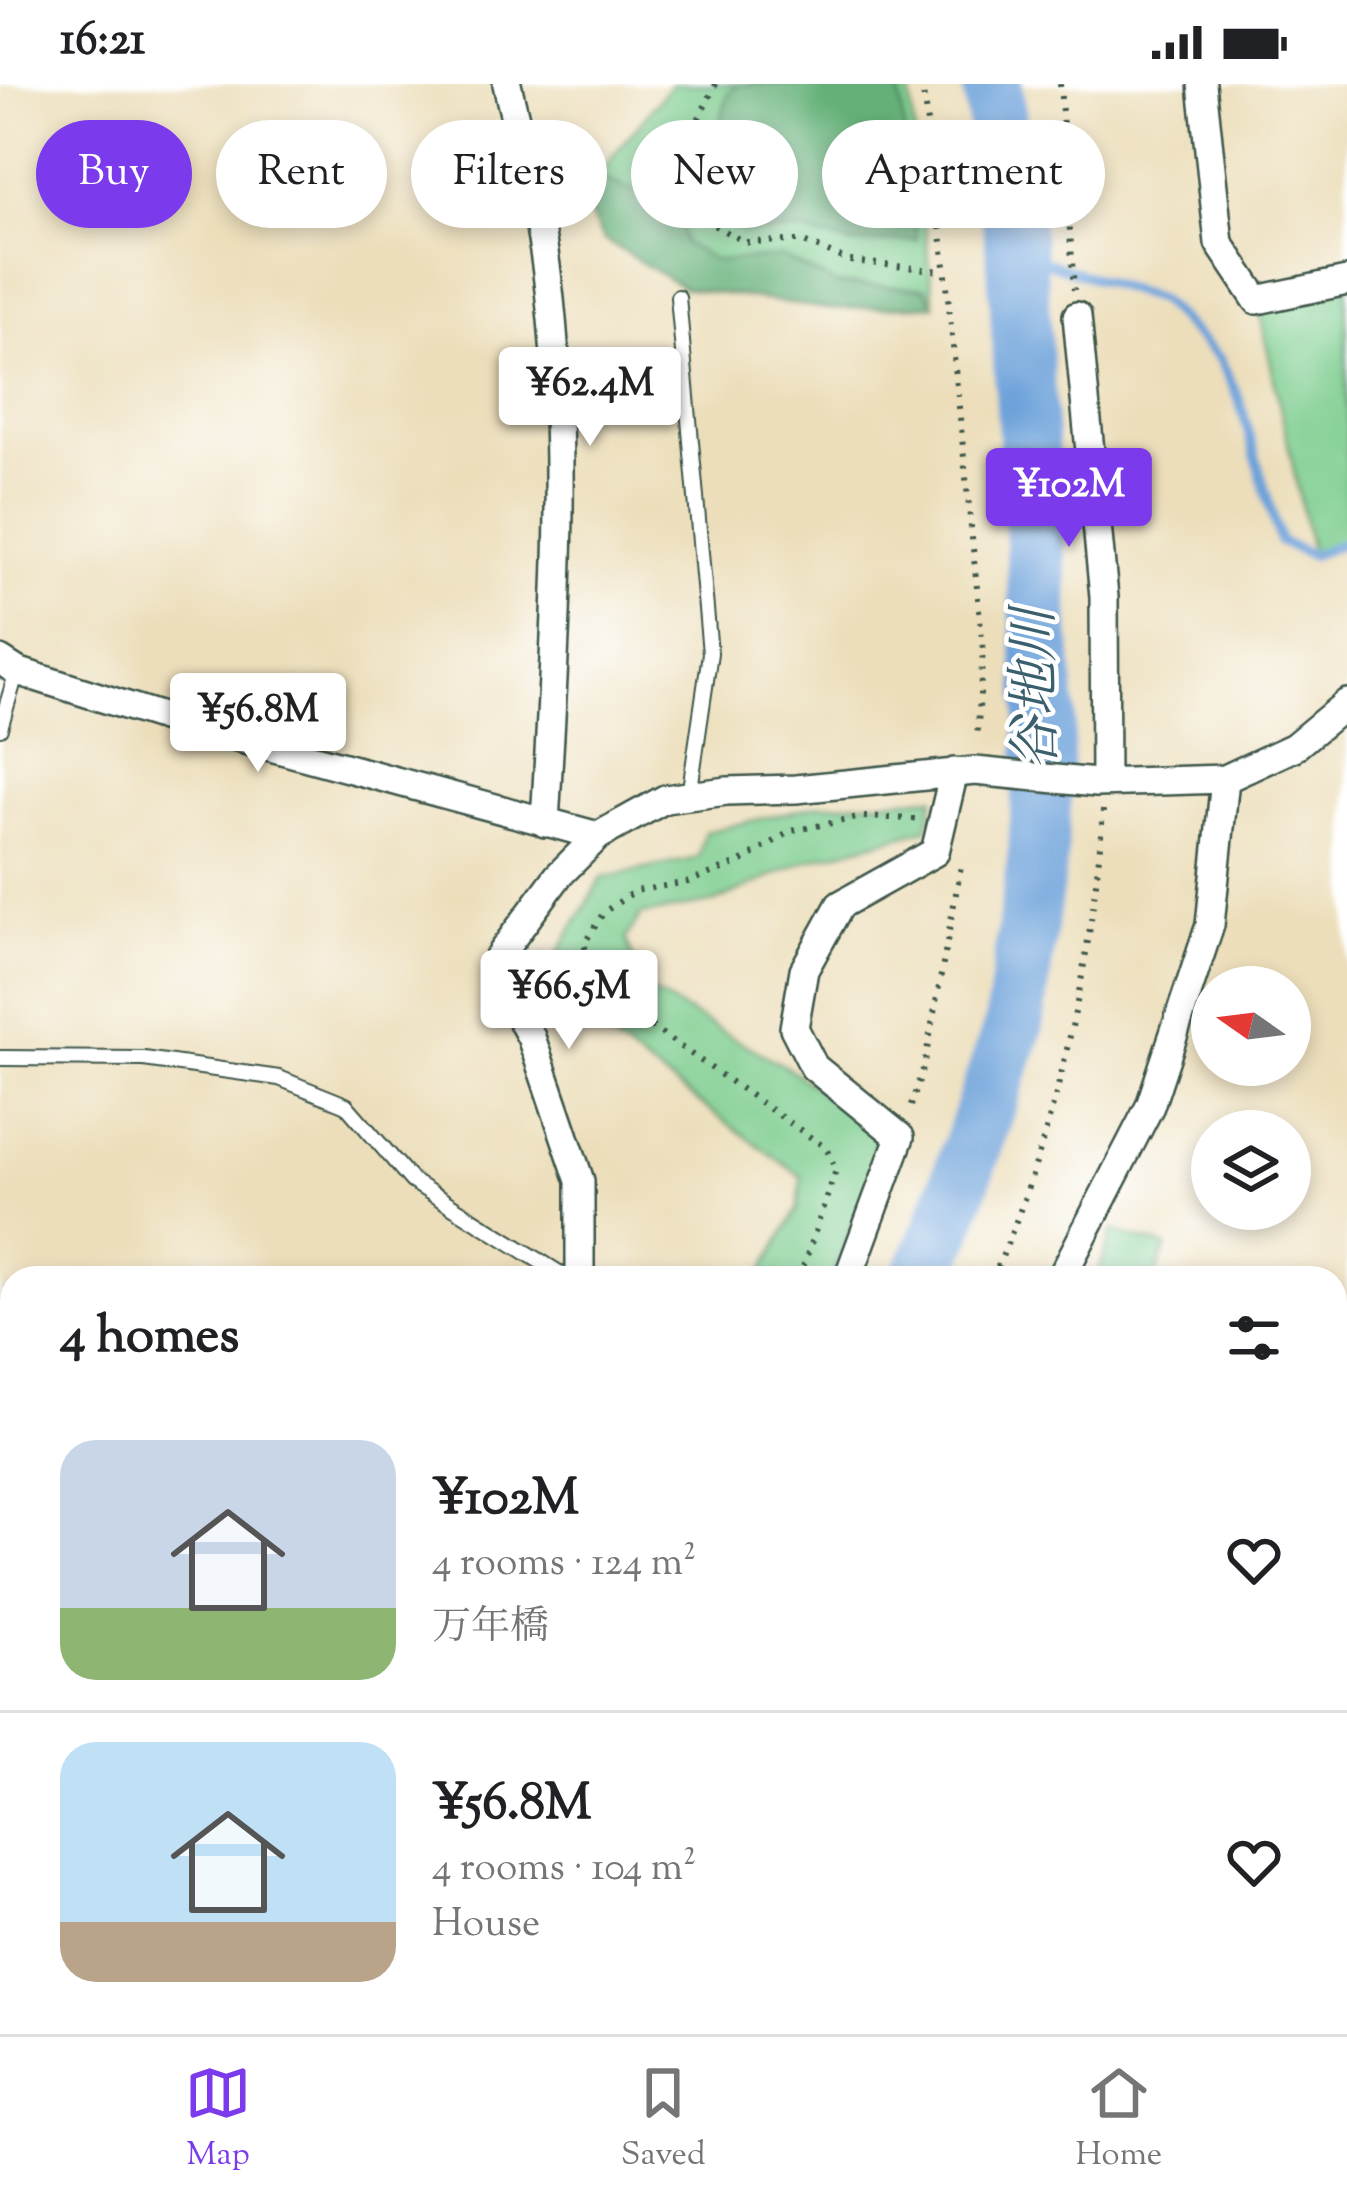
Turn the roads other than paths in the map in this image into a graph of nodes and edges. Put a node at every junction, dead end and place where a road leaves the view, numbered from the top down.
1 (508, 84) edge
2 (1202, 84) edge
3 (1347, 281) edge
4 (678, 297) dead end
5 (1076, 306) road end
6 (9, 666) edge
7 (1347, 703) edge
8 (0, 728) edge
9 (954, 772) junction
10 (1225, 779) junction
11 (1100, 783) junction
12 (689, 796) junction
13 (545, 823) junction
14 (598, 836) junction
15 (0, 1058) edge
16 (548, 1266) edge
17 (580, 1266) edge
18 (852, 1266) edge
19 (1067, 1266) edge

1 - 13 street
2 - 3 street
4 - 12 lane
5 - 11 street
6 - 8 lane
6 - 13 street
7 - 10 street
9 - 11 street
9 - 12 street
9 - 18 street
10 - 11 street
10 - 19 street
12 - 14 street
13 - 14 street
14 - 17 street
15 - 16 lane

